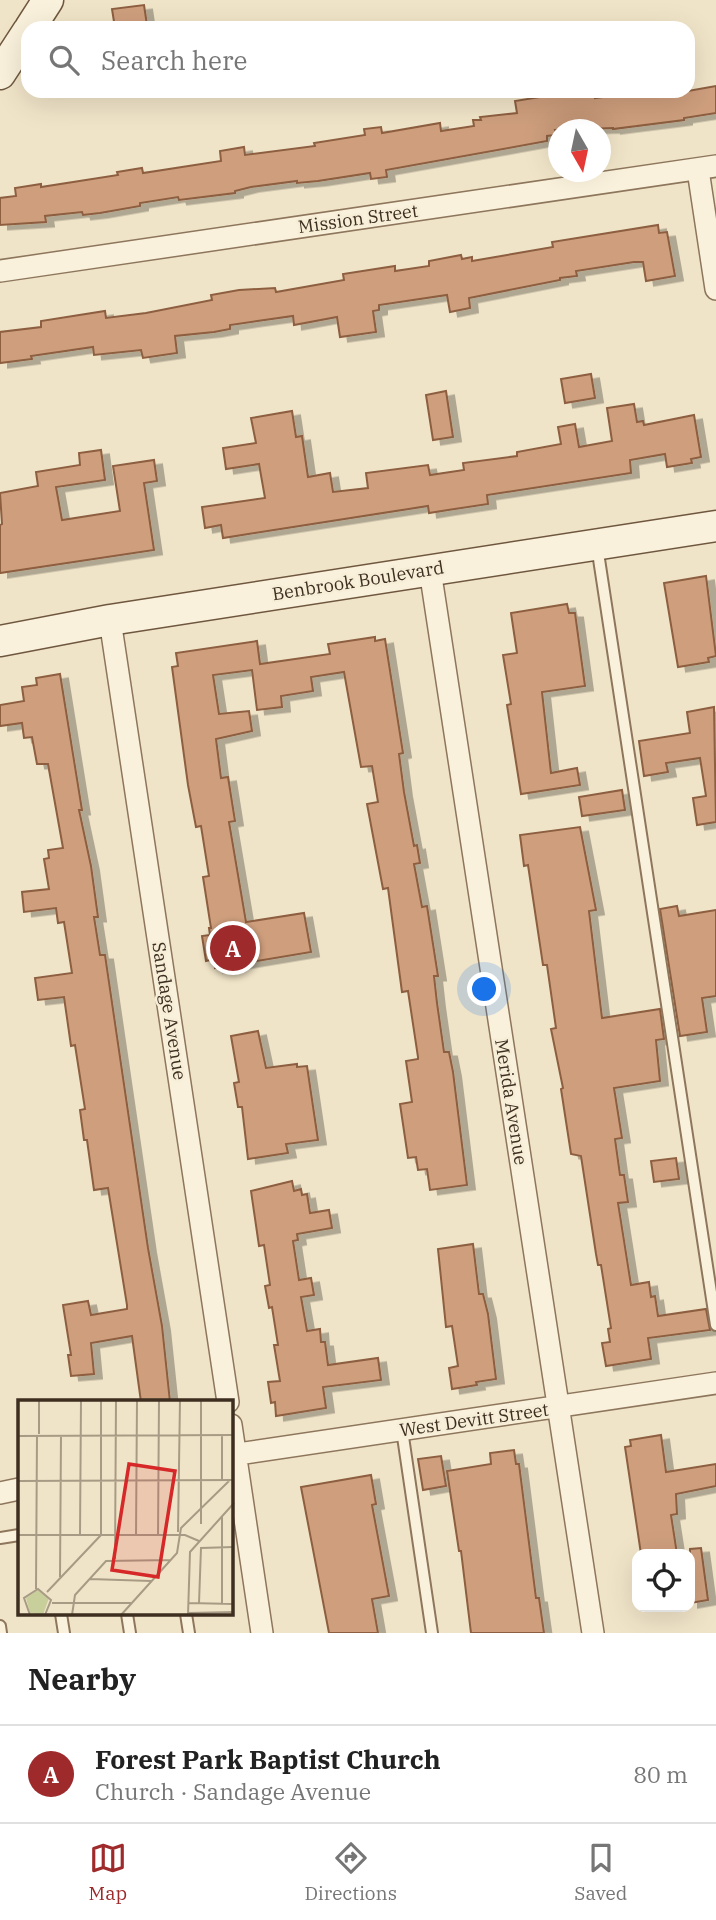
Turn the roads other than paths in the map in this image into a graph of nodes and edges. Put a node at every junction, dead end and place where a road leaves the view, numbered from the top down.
1 (48, 0) edge
2 (34, 21) edge
3 (21, 41) edge
4 (0, 74) edge
5 (707, 168) edge
6 (0, 271) edge
7 (716, 289) edge
8 (716, 526) edge
9 (597, 544) junction
10 (430, 570) junction
11 (110, 620) junction
12 (3, 642) edge
13 (716, 1325) edge
14 (716, 1383) edge
15 (228, 1400) edge
16 (558, 1408) junction
17 (402, 1430) junction
18 (233, 1454) edge
19 (18, 1489) edge
20 (0, 1493) edge
21 (237, 1502) edge
22 (18, 1535) edge
23 (0, 1538) edge
24 (0, 1626) edge
25 (1, 1633) edge
26 (262, 1633) edge
27 (432, 1633) edge
28 (593, 1633) edge

1 - 2 street
3 - 4 street
5 - 6 street, Mission Street
5 - 7 street
8 - 9 street, Benbrook Boulevard
9 - 10 street, Benbrook Boulevard
9 - 13 lane
10 - 11 street, Benbrook Boulevard
10 - 16 street, Merida Avenue
11 - 12 street, Benbrook Boulevard
11 - 15 street, Sandage Avenue
14 - 16 street, West Devitt Street
16 - 17 street, West Devitt Street
16 - 28 street, Merida Avenue
17 - 18 street, West Devitt Street
17 - 27 lane
18 - 21 street
19 - 20 street
21 - 26 street
22 - 23 lane
24 - 25 lane

